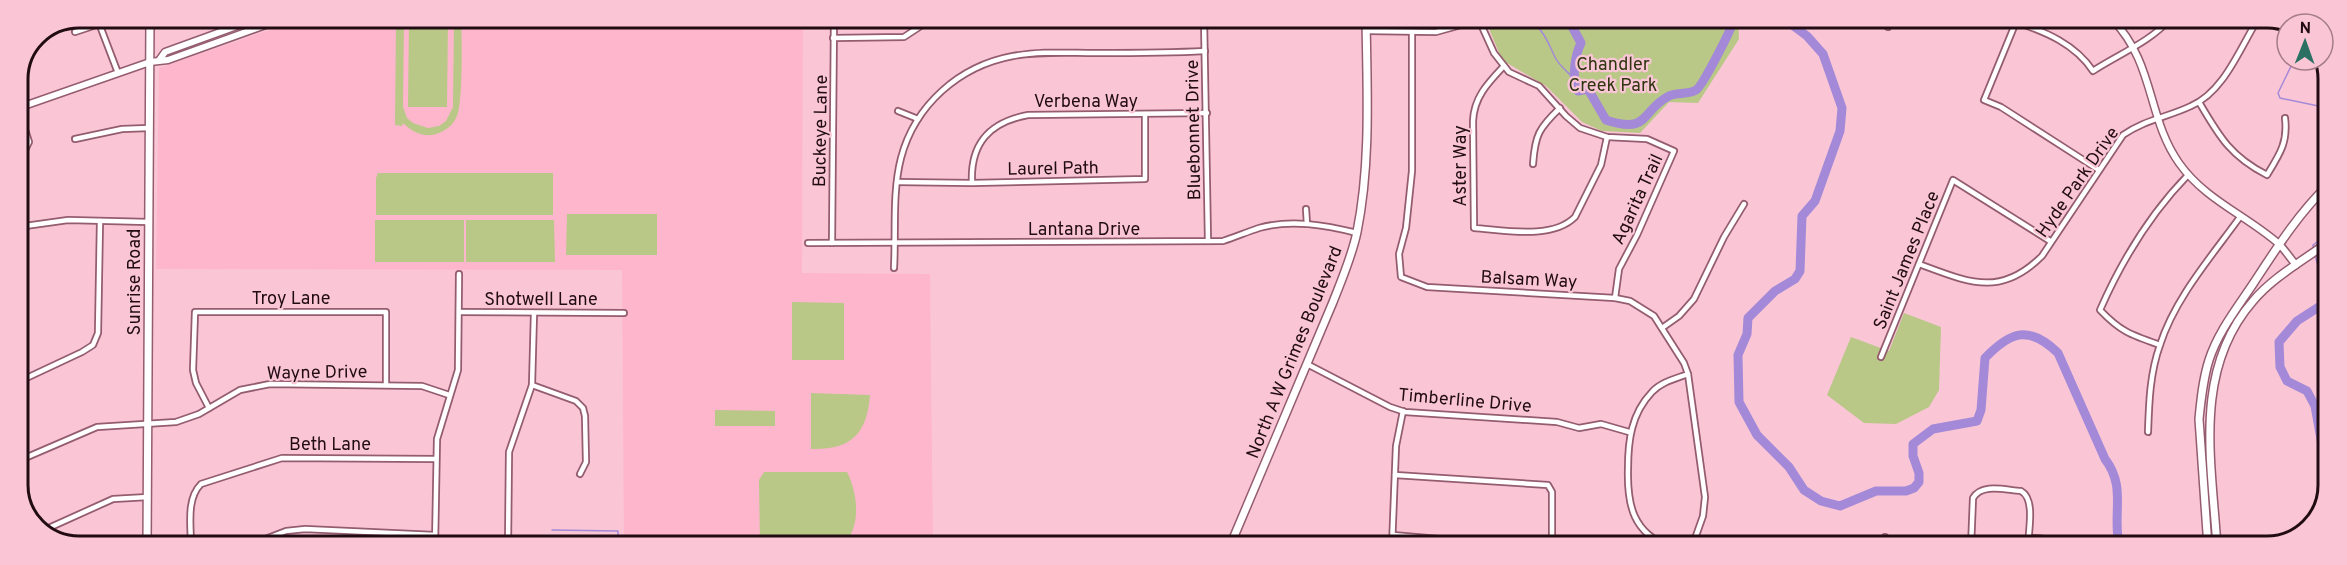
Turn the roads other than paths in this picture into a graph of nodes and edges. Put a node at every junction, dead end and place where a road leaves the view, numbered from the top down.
1 (83, 28) edge
2 (101, 28) edge
3 (150, 28) edge
4 (231, 28) edge
5 (257, 28) edge
6 (834, 28) edge
7 (920, 28) edge
8 (1204, 28) edge
9 (1450, 28) edge
10 (1483, 28) edge
11 (2014, 28) edge
12 (2031, 28) edge
13 (2119, 28) edge
14 (2161, 28) edge
15 (2253, 28) edge
16 (1366, 31) joint
17 (75, 32) dead end
18 (1412, 32) junction
19 (833, 38) junction
20 (2134, 46) junction
21 (1205, 51) junction
22 (160, 59) junction
23 (150, 62) junction
24 (1504, 66) junction
25 (118, 73) junction
26 (2199, 102) junction
27 (28, 104) edge
28 (1560, 108) junction
29 (898, 111) dead end
30 (1207, 113) junction
31 (1145, 114) junction
32 (2159, 117) junction
33 (2285, 118) dead end
34 (918, 119) junction
35 (149, 128) junction
36 (1607, 138) junction
37 (75, 139) dead end
38 (1533, 164) dead end
39 (2099, 170) junction
40 (2188, 175) junction
41 (897, 182) junction
42 (972, 183) junction
43 (2318, 194) edge
44 (1743, 204) dead end
45 (1306, 208) dead end
46 (2240, 217) junction
47 (100, 221) junction
48 (149, 222) junction
49 (1307, 224) junction
50 (28, 225) edge
51 (1357, 233) junction
52 (1208, 241) junction
53 (2050, 242) junction
54 (808, 243) dead end
55 (832, 243) junction
56 (895, 244) junction
57 (2279, 244) junction
58 (2318, 249) edge
59 (1919, 264) junction
60 (2298, 264) junction
61 (894, 268) dead end
62 (459, 274) dead end
63 (1615, 298) junction
64 (459, 312) junction
65 (534, 313) junction
66 (624, 313) dead end
67 (1662, 328) junction
68 (2160, 345) junction
69 (1881, 357) dead end
70 (1307, 364) junction
71 (1688, 374) junction
72 (29, 377) edge
73 (386, 384) junction
74 (532, 385) junction
75 (449, 395) junction
76 (209, 408) junction
77 (1402, 411) junction
78 (148, 425) junction
79 (1629, 432) junction
80 (2148, 432) dead end
81 (29, 456) edge
82 (436, 459) junction
83 (580, 474) dead end
84 (1395, 475) junction
85 (148, 497) junction
86 (50, 527) edge
87 (435, 535) joint
88 (1393, 535) joint
89 (147, 536) edge
90 (191, 536) edge
91 (275, 536) edge
92 (508, 536) edge
93 (1234, 536) edge
94 (1404, 536) edge
95 (1552, 536) edge
96 (1651, 536) edge
97 (1696, 536) edge
98 (1971, 536) edge
99 (2028, 536) edge
100 (2207, 536) edge
101 (2216, 536) edge

1 - 17 street
2 - 25 street
3 - 23 main road, Sunrise Road
4 - 22 street
5 - 22 street
6 - 19 street, Buckeye Lane
7 - 19 street
8 - 21 street, Bluebonnet Drive
9 - 18 street, Agarita Trail
10 - 24 street, Agarita Trail
11 - 39 street
12 - 20 street
13 - 20 street
14 - 20 street
15 - 26 street, Hyde Park Drive
16 - 18 street, Agarita Trail
16 - 51 main road, North A W Grimes Boulevard
18 - 63 street, Balsam Way
19 - 55 street, Buckeye Lane
20 - 32 street
21 - 30 street, Bluebonnet Drive
21 - 34 street
22 - 23 street
23 - 25 street
23 - 35 main road, Sunrise Road
24 - 28 street, Agarita Trail
24 - 36 street, Aster Way
25 - 27 street
26 - 32 street, Hyde Park Drive
26 - 33 street
28 - 36 street, Agarita Trail
28 - 38 street
29 - 34 street
30 - 31 street, Verbena Way
30 - 52 street, Bluebonnet Drive
31 - 42 street, Verbena Way
31 - 42 street, Laurel Path
32 - 39 street, Hyde Park Drive
32 - 40 street
34 - 41 street
35 - 37 street
35 - 48 main road, Sunrise Road
36 - 63 street, Agarita Trail
39 - 53 street, Hyde Park Drive
40 - 46 street
40 - 68 street
41 - 42 street, Laurel Path
41 - 56 street
43 - 57 main road
44 - 67 street
45 - 49 street
46 - 57 street
46 - 68 street
47 - 48 street
47 - 50 street
47 - 72 street
48 - 78 main road, Sunrise Road
49 - 51 street, Lantana Drive
49 - 52 street, Lantana Drive
51 - 70 main road, North A W Grimes Boulevard
52 - 56 street, Lantana Drive
53 - 59 street, Hyde Park Drive
53 - 59 street, Saint James Place
54 - 55 street, Lantana Drive
55 - 56 street, Lantana Drive
56 - 61 street
57 - 60 street
57 - 100 main road
58 - 60 main road
59 - 69 street, Saint James Place
60 - 101 main road
62 - 64 street
63 - 67 street, Balsam Way
64 - 65 street, Shotwell Lane
64 - 75 street
65 - 66 street, Shotwell Lane
65 - 74 street
67 - 71 street, Balsam Way
68 - 80 street
70 - 77 street, Timberline Drive
70 - 93 main road, North A W Grimes Boulevard
71 - 79 street
71 - 97 street, Balsam Way
73 - 75 street, Wayne Drive
73 - 76 street, Wayne Drive
73 - 76 street, Troy Lane
74 - 83 street
74 - 92 street
75 - 82 street
76 - 78 street, Wayne Drive
77 - 79 street, Timberline Drive
77 - 84 street
78 - 81 street, Wayne Drive
78 - 85 main road, Sunrise Road
79 - 96 street
82 - 87 street
82 - 90 street, Beth Lane
84 - 88 street
84 - 95 street
85 - 86 street
85 - 89 main road, Sunrise Road
87 - 91 street
88 - 94 street
98 - 99 street

